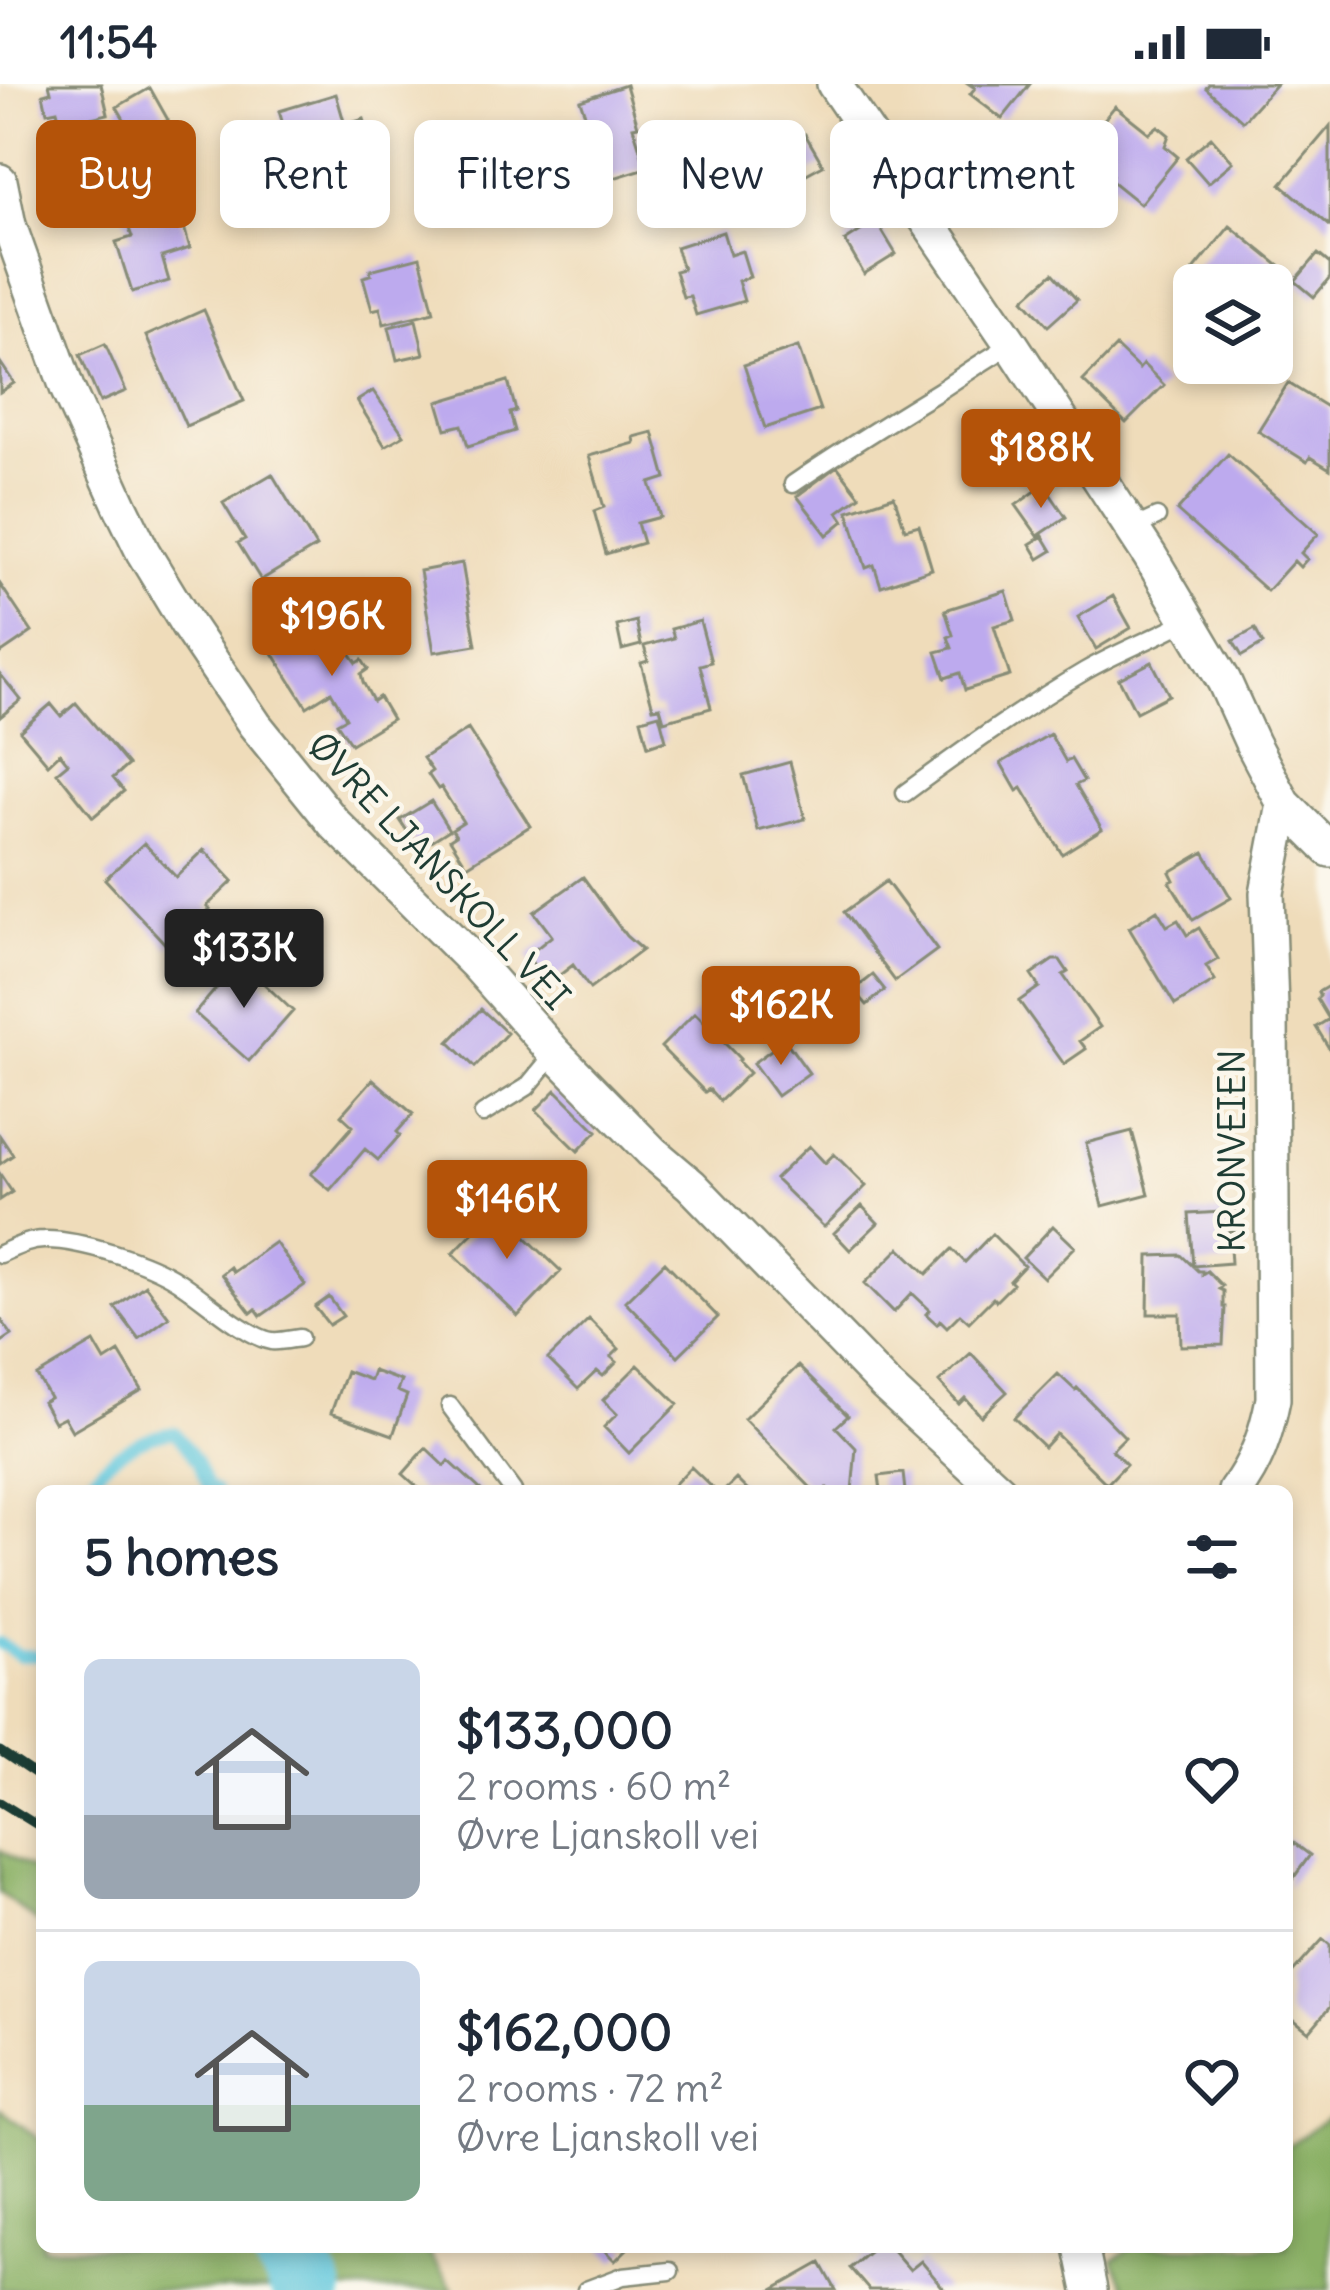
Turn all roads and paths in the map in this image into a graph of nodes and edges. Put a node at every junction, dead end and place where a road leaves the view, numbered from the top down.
1 (834, 84) edge
2 (0, 181) edge
3 (1012, 345) junction
4 (793, 484) dead end
5 (1186, 621) junction
6 (905, 793) dead end
7 (1284, 804) junction
8 (1329, 846) edge
9 (555, 1053) junction
10 (483, 1114) dead end
11 (0, 1254) edge
12 (300, 1338) dead end
13 (450, 1406) dead end
14 (509, 1485) edge
15 (993, 1485) edge
16 (1239, 1485) edge
17 (1082, 2253) edge
18 (670, 2271) dead end
19 (586, 2290) edge
20 (1090, 2290) edge

1 - 3 street
2 - 9 street, ØVRE LJANSKOLL VEI
3 - 4 lane
3 - 5 street
5 - 6 lane
5 - 7 street
7 - 8 street
7 - 16 street, KRONVEIEN
9 - 10 lane
9 - 15 street, ØVRE LJANSKOLL VEI
11 - 12 lane
13 - 14 lane
17 - 20 street
18 - 19 lane

